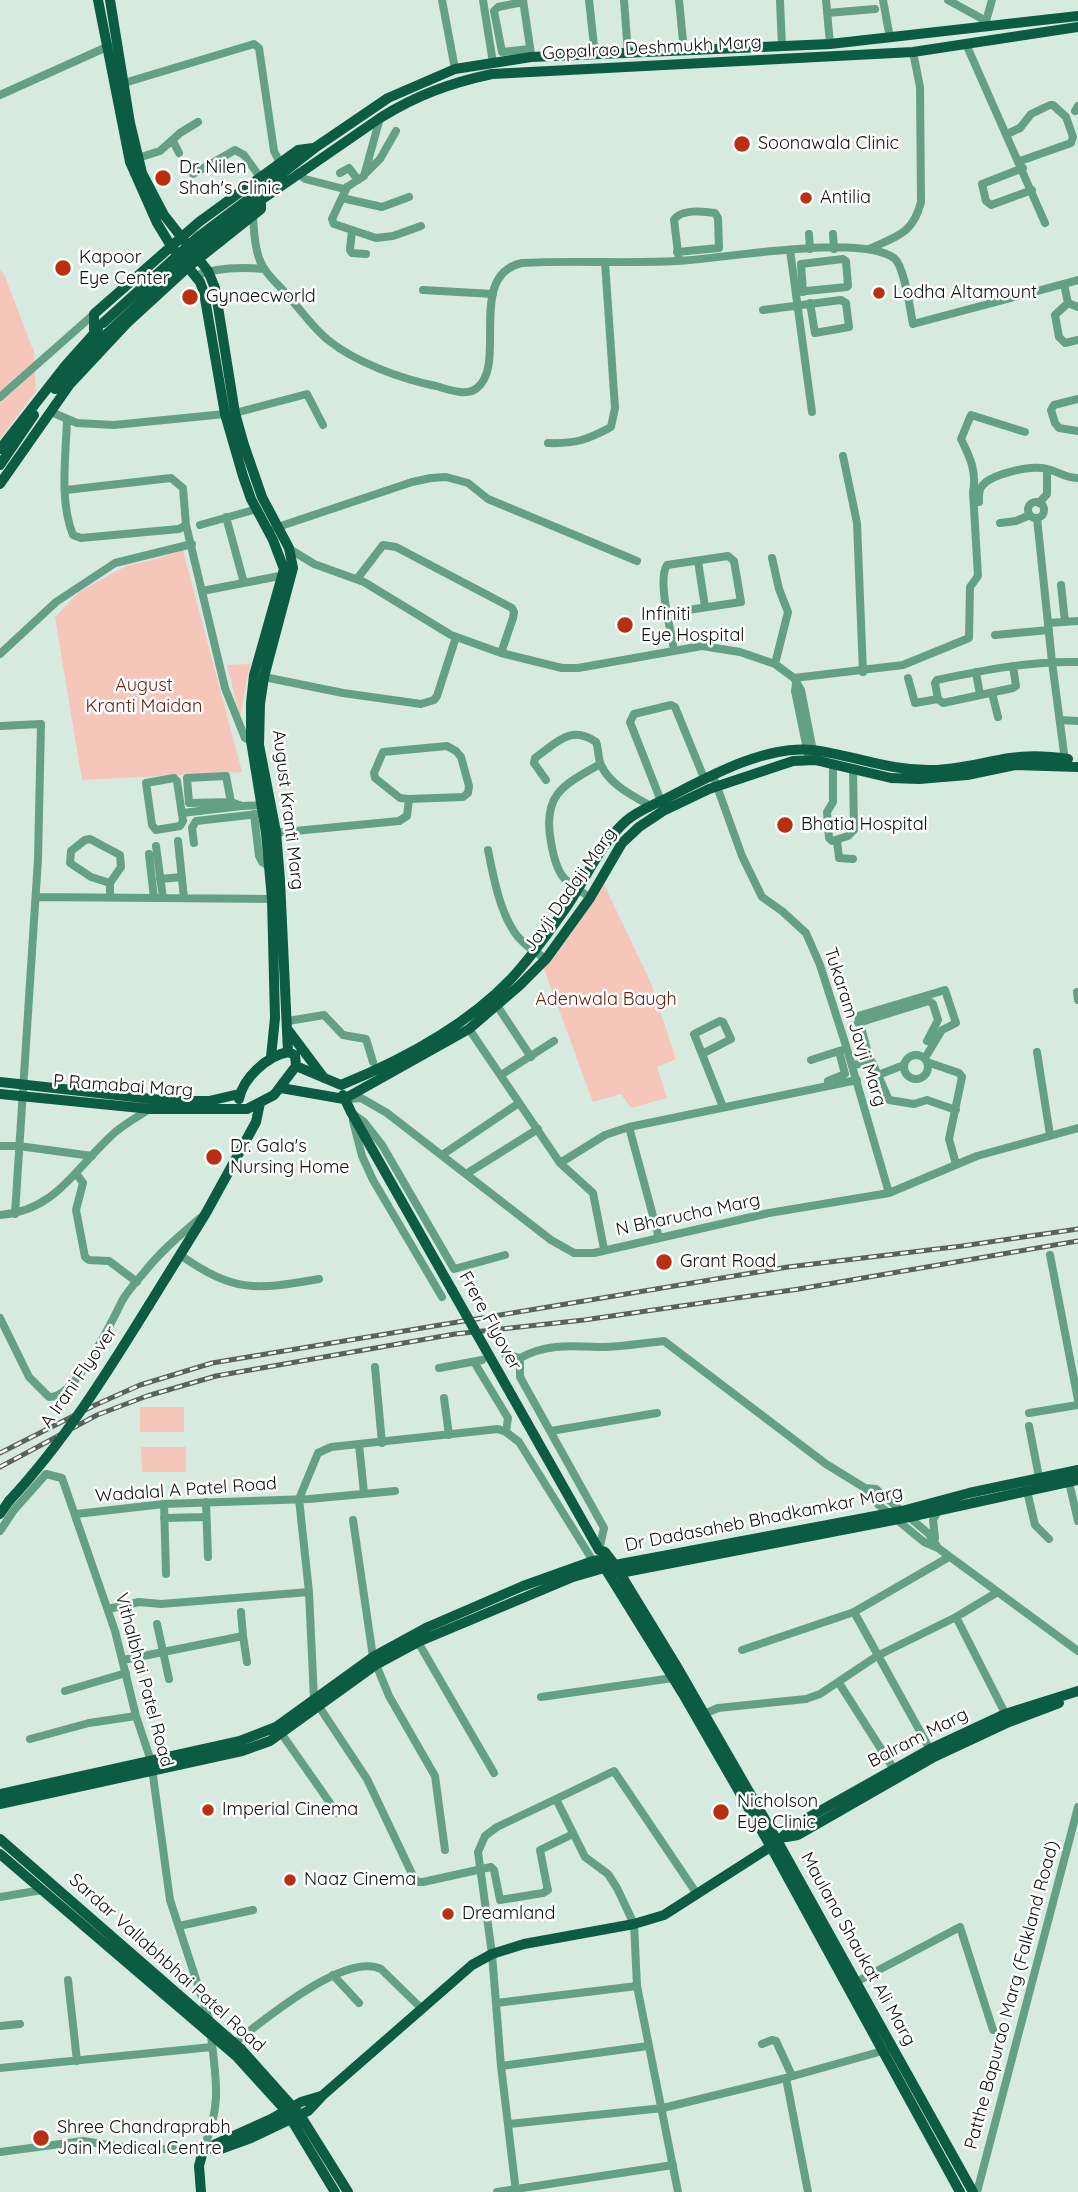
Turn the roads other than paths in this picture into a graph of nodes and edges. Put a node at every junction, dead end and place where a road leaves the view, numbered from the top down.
1 (98, 0) edge
2 (110, 0) edge
3 (442, 0) edge
4 (483, 0) edge
5 (589, 0) edge
6 (624, 0) edge
7 (679, 0) edge
8 (826, 0) edge
9 (883, 0) edge
10 (948, 0) edge
11 (992, 0) edge
12 (523, 1) edge
13 (780, 1) edge
14 (875, 9) dead end
15 (827, 13) junction
16 (1078, 16) edge
17 (987, 24) junction
18 (1078, 27) edge
19 (890, 38) junction
20 (830, 44) junction
21 (966, 44) junction
22 (109, 46) junction
23 (782, 46) junction
24 (684, 51) junction
25 (913, 52) junction
26 (531, 53) junction
27 (628, 54) junction
28 (594, 55) junction
29 (493, 63) junction
30 (455, 69) junction
31 (124, 83) junction
32 (0, 95) edge
33 (380, 118) junction
34 (198, 122) dead end
35 (396, 131) dead end
36 (1007, 134) junction
37 (173, 141) junction
38 (316, 147) junction
39 (179, 153) dead end
40 (138, 158) junction
41 (279, 163) junction
42 (1021, 165) junction
43 (298, 173) junction
44 (340, 173) dead end
45 (193, 174) dead end
46 (361, 178) junction
47 (263, 181) junction
48 (347, 187) junction
49 (1032, 190) junction
50 (408, 197) dead end
51 (342, 198) junction
52 (250, 213) junction
53 (168, 219) junction
54 (199, 222) junction
55 (1045, 223) dead end
56 (421, 226) dead end
57 (352, 230) junction
58 (809, 234) dead end
59 (833, 234) dead end
60 (180, 238) junction
61 (171, 246) junction
62 (806, 249) junction
63 (837, 249) junction
64 (869, 249) junction
65 (790, 250) junction
66 (713, 253) junction
67 (366, 254) dead end
68 (678, 257) junction
69 (199, 259) junction
70 (841, 259) junction
71 (605, 262) junction
72 (805, 263) junction
73 (264, 269) junction
74 (208, 271) junction
75 (192, 272) junction
76 (1078, 281) edge
77 (1064, 284) junction
78 (423, 290) dead end
79 (799, 292) junction
80 (493, 294) junction
81 (810, 303) junction
82 (1068, 303) junction
83 (797, 304) junction
84 (1078, 307) edge
85 (763, 310) dead end
86 (94, 314) junction
87 (215, 322) junction
88 (96, 337) junction
89 (1078, 340) edge
90 (0, 397) edge
91 (1078, 399) edge
92 (51, 412) junction
93 (812, 412) dead end
94 (230, 413) junction
95 (67, 419) junction
96 (323, 425) dead end
97 (1078, 428) edge
98 (1025, 432) dead end
99 (548, 443) dead end
100 (239, 446) junction
101 (0, 449) edge
102 (843, 456) dead end
103 (0, 465) edge
104 (1047, 469) junction
105 (1066, 478) junction
106 (1078, 478) edge
107 (0, 484) edge
108 (1048, 485) junction
109 (66, 490) junction
110 (257, 509) junction
111 (1034, 516) junction
112 (226, 517) junction
113 (1000, 523) dead end
114 (186, 525) junction
115 (200, 525) dead end
116 (981, 526) dead end
117 (273, 533) junction
118 (192, 544) junction
119 (289, 548) junction
120 (772, 558) dead end
121 (637, 561) dead end
122 (698, 561) junction
123 (314, 564) junction
124 (288, 572) junction
125 (357, 579) junction
126 (244, 583) junction
127 (1061, 585) dead end
128 (202, 591) junction
129 (1062, 598) junction
130 (1046, 600) junction
131 (705, 607) junction
132 (668, 613) junction
133 (1078, 621) edge
134 (1065, 622) junction
135 (1049, 627) junction
136 (995, 635) dead end
137 (456, 637) junction
138 (674, 650) junction
139 (501, 653) junction
140 (0, 654) edge
141 (1052, 662) junction
142 (1078, 662) edge
143 (775, 664) junction
144 (1013, 666) junction
145 (863, 671) junction
146 (976, 672) junction
147 (259, 676) junction
148 (908, 678) dead end
149 (795, 681) junction
150 (992, 693) junction
151 (980, 695) junction
152 (938, 699) junction
153 (998, 717) dead end
154 (1060, 720) junction
155 (1078, 721) edge
156 (0, 726) edge
157 (255, 743) junction
158 (811, 755) junction
159 (1078, 760) edge
160 (1065, 762) junction
161 (600, 764) junction
162 (833, 764) junction
163 (1078, 767) edge
164 (853, 769) junction
165 (918, 775) junction
166 (708, 776) junction
167 (547, 780) dead end
168 (717, 786) junction
169 (409, 799) junction
170 (231, 802) junction
171 (656, 803) junction
172 (242, 806) junction
173 (264, 810) junction
174 (182, 813) junction
175 (271, 833) junction
176 (837, 840) junction
177 (178, 841) dead end
178 (194, 843) dead end
179 (156, 846) dead end
180 (488, 850) dead end
181 (149, 854) dead end
182 (853, 859) dead end
183 (274, 869) junction
184 (182, 877) junction
185 (160, 879) junction
186 (110, 883) junction
187 (580, 889) junction
188 (36, 897) junction
189 (110, 897) junction
190 (158, 898) junction
191 (184, 898) junction
192 (590, 898) junction
193 (277, 899) junction
194 (536, 951) junction
195 (546, 959) junction
196 (525, 971) junction
197 (494, 1001) junction
198 (859, 1024) junction
199 (288, 1025) junction
200 (469, 1028) junction
201 (841, 1031) junction
202 (554, 1041) dead end
203 (927, 1041) dead end
204 (843, 1050) junction
205 (288, 1052) junction
206 (1037, 1052) dead end
207 (702, 1054) junction
208 (271, 1057) junction
209 (531, 1057) junction
210 (811, 1060) dead end
211 (926, 1060) junction
212 (870, 1061) junction
213 (373, 1062) dead end
214 (852, 1065) junction
215 (904, 1065) junction
216 (296, 1066) junction
217 (845, 1074) junction
218 (501, 1075) junction
219 (878, 1075) junction
220 (324, 1078) junction
221 (857, 1080) junction
222 (0, 1082) edge
223 (341, 1085) junction
224 (824, 1087) junction
225 (281, 1088) junction
226 (23, 1090) junction
227 (0, 1094) edge
228 (239, 1094) junction
229 (344, 1099) junction
230 (519, 1103) junction
231 (154, 1104) junction
232 (260, 1104) junction
233 (723, 1107) junction
234 (243, 1108) junction
235 (956, 1110) junction
236 (351, 1112) junction
237 (629, 1127) junction
238 (1078, 1128) edge
239 (538, 1129) junction
240 (1050, 1135) junction
241 (0, 1146) edge
242 (19, 1146) junction
243 (442, 1155) junction
244 (92, 1156) junction
245 (560, 1163) junction
246 (956, 1164) junction
247 (76, 1173) junction
248 (466, 1174) junction
249 (889, 1193) junction
250 (206, 1213) junction
251 (15, 1214) junction
252 (0, 1215) edge
253 (659, 1238) junction
254 (604, 1249) junction
255 (180, 1255) junction
256 (505, 1255) dead end
257 (1050, 1255) dead end
258 (318, 1279) dead end
259 (136, 1282) junction
260 (442, 1297) dead end
261 (0, 1320) edge
262 (505, 1354) dead end
263 (520, 1358) junction
264 (375, 1367) dead end
265 (439, 1368) dead end
266 (444, 1398) dead end
267 (1078, 1400) edge
268 (1078, 1405) edge
269 (657, 1413) dead end
270 (1029, 1413) dead end
271 (1029, 1426) dead end
272 (551, 1431) junction
273 (506, 1432) junction
274 (449, 1435) junction
275 (382, 1443) junction
276 (359, 1445) junction
277 (1078, 1470) edge
278 (1039, 1477) dead end
279 (1074, 1481) edge
280 (865, 1488) junction
281 (1027, 1491) junction
282 (395, 1492) dead end
283 (364, 1493) junction
284 (299, 1499) junction
285 (206, 1502) junction
286 (164, 1504) junction
287 (938, 1511) junction
288 (0, 1514) edge
289 (76, 1514) junction
290 (899, 1515) junction
291 (206, 1517) junction
292 (164, 1518) junction
293 (353, 1520) dead end
294 (1078, 1521) edge
295 (0, 1531) edge
296 (1049, 1539) dead end
297 (938, 1548) junction
298 (208, 1557) dead end
299 (949, 1557) junction
300 (604, 1560) junction
301 (166, 1574) dead end
302 (309, 1592) junction
303 (996, 1593) junction
304 (108, 1609) junction
305 (241, 1612) dead end
306 (854, 1612) junction
307 (956, 1617) junction
308 (157, 1624) dead end
309 (243, 1636) junction
310 (418, 1642) junction
311 (743, 1650) dead end
312 (1078, 1651) edge
313 (163, 1652) junction
314 (877, 1656) junction
315 (123, 1660) junction
316 (375, 1661) junction
317 (247, 1662) dead end
318 (127, 1673) junction
319 (673, 1678) junction
320 (169, 1679) dead end
321 (839, 1683) junction
322 (65, 1691) dead end
323 (1078, 1691) edge
324 (541, 1697) dead end
325 (1078, 1699) edge
326 (1051, 1702) junction
327 (317, 1703) junction
328 (704, 1714) junction
329 (136, 1716) junction
330 (1007, 1718) junction
331 (281, 1733) junction
332 (30, 1739) dead end
333 (932, 1753) junction
334 (152, 1765) junction
335 (896, 1772) junction
336 (494, 1773) dead end
337 (0, 1794) edge
338 (556, 1799) junction
339 (0, 1804) edge
340 (1078, 1807) edge
341 (337, 1813) dead end
342 (573, 1834) junction
343 (0, 1839) edge
344 (778, 1842) junction
345 (445, 1850) dead end
346 (0, 1854) edge
347 (479, 1868) junction
348 (42, 1889) junction
349 (697, 1894) junction
350 (0, 1897) edge
351 (253, 1910) dead end
352 (634, 1924) junction
353 (179, 1926) junction
354 (492, 1954) junction
355 (333, 1975) junction
356 (68, 1980) dead end
357 (856, 1982) junction
358 (637, 1986) junction
359 (359, 2003) dead end
360 (496, 2003) junction
361 (422, 2008) junction
362 (210, 2022) junction
363 (20, 2024) dead end
364 (0, 2026) edge
365 (993, 2030) dead end
366 (211, 2035) junction
367 (234, 2043) junction
368 (762, 2044) dead end
369 (648, 2046) junction
370 (212, 2047) junction
371 (888, 2050) junction
372 (76, 2061) junction
373 (500, 2066) junction
374 (0, 2068) edge
375 (789, 2077) junction
376 (663, 2108) junction
377 (293, 2113) junction
378 (509, 2124) junction
379 (206, 2147) junction
380 (0, 2152) edge
381 (673, 2165) junction
382 (333, 2191) edge
383 (516, 2191) edge
384 (201, 2192) edge
385 (348, 2192) edge
386 (498, 2192) edge
387 (678, 2192) edge
388 (808, 2192) edge
389 (960, 2192) edge
390 (975, 2192) edge

1 - 22 main road, August Kranti Marg
2 - 31 main road
3 - 30 street
4 - 29 street
5 - 28 street
6 - 27 street
7 - 24 street
8 - 15 street
9 - 19 street
10 - 17 street
11 - 17 street
12 - 26 street
12 - 26 street
13 - 23 street
14 - 15 street
15 - 20 street
16 - 17 main road, Gopalrao Deshmukh Marg
17 - 19 main road, Gopalrao Deshmukh Marg
18 - 21 main road, Gopalrao Deshmukh Marg
19 - 20 main road, Gopalrao Deshmukh Marg
20 - 23 main road, Gopalrao Deshmukh Marg
21 - 25 main road, Gopalrao Deshmukh Marg
21 - 36 street
22 - 32 street
22 - 61 main road, August Kranti Marg
23 - 24 main road, Gopalrao Deshmukh Marg
24 - 27 main road, Gopalrao Deshmukh Marg
25 - 33 main road, Gopalrao Deshmukh Marg
25 - 64 street
26 - 28 main road, Gopalrao Deshmukh Marg
26 - 29 main road, Gopalrao Deshmukh Marg
27 - 28 main road, Gopalrao Deshmukh Marg
29 - 30 main road, Gopalrao Deshmukh Marg
30 - 38 main road, Gopalrao Deshmukh Marg
31 - 40 main road
31 - 41 street
33 - 43 main road, Gopalrao Deshmukh Marg
33 - 46 street
34 - 37 street
35 - 46 street
36 - 42 street
36 - 42 street
37 - 39 street
37 - 40 street
38 - 41 main road
38 - 47 main road, Gopalrao Deshmukh Marg
40 - 53 main road
41 - 47 main road
42 - 49 street
42 - 49 street
43 - 48 street
43 - 52 main road, Gopalrao Deshmukh Marg
44 - 46 street
45 - 47 street
46 - 48 street
47 - 54 main road
47 - 88 main road, bridge
48 - 51 street
49 - 55 street
50 - 51 street
51 - 57 street
52 - 69 main road
52 - 73 street
52 - 88 main road, bridge
53 - 54 main road
53 - 60 main road
54 - 60 main road
56 - 57 street
57 - 67 street
58 - 62 street
59 - 63 street
60 - 61 main road
60 - 69 main road, August Kranti Marg
61 - 75 main road, August Kranti Marg
61 - 86 main road
62 - 63 street
62 - 65 street
62 - 72 street
63 - 64 street
63 - 70 street
64 - 77 street
65 - 66 street
65 - 79 street
66 - 68 street
66 - 68 street
68 - 71 street
69 - 74 main road, August Kranti Marg
69 - 75 main road
70 - 72 street
70 - 79 street
71 - 80 street
71 - 99 street
72 - 79 street
73 - 74 street
73 - 80 street
74 - 75 street
74 - 87 main road, August Kranti Marg
75 - 87 main road, August Kranti Marg
75 - 92 main road
76 - 77 street
77 - 82 street
78 - 80 street
79 - 83 street
81 - 81 street
81 - 83 street
82 - 84 street
82 - 89 street
83 - 85 street
83 - 93 street
86 - 88 main road
86 - 90 street
87 - 94 main road, August Kranti Marg
88 - 101 main road
88 - 103 main road
91 - 97 street
92 - 95 street
92 - 107 main road
94 - 95 street
94 - 96 street
94 - 100 main road, August Kranti Marg
95 - 109 street
98 - 145 street
100 - 110 main road, August Kranti Marg
100 - 117 main road, August Kranti Marg
102 - 145 street
104 - 105 street
104 - 108 street
104 - 116 street
105 - 106 street
105 - 108 street
108 - 111 street
109 - 114 street
109 - 114 street
110 - 112 street
110 - 117 main road, August Kranti Marg
111 - 113 street
111 - 130 street
112 - 115 street
112 - 126 street
114 - 118 street
117 - 119 main road, August Kranti Marg
117 - 121 street
117 - 124 main road, August Kranti Marg
118 - 128 street
118 - 140 street
119 - 123 street
119 - 124 main road, August Kranti Marg
120 - 143 street
122 - 131 street
122 - 131 street
122 - 132 street
123 - 124 street
123 - 125 street
124 - 126 street
124 - 147 main road, August Kranti Marg
125 - 137 street
125 - 139 street
126 - 128 street
127 - 129 street
128 - 157 street
129 - 130 street
129 - 134 street
130 - 135 street
131 - 132 street
132 - 138 street
133 - 134 street
134 - 135 street
135 - 136 street
135 - 141 street
137 - 139 street
137 - 147 street
138 - 139 street
138 - 143 street
141 - 142 street
141 - 144 street
141 - 154 street
143 - 149 street
144 - 146 street
144 - 150 street
145 - 149 street
146 - 151 street
146 - 152 street
147 - 157 main road, August Kranti Marg
148 - 152 street
149 - 158 street
150 - 151 street
150 - 153 street
151 - 152 street
154 - 155 street
154 - 160 street
156 - 188 street
157 - 173 main road, August Kranti Marg
158 - 162 main road, Javji Dadaji Marg
158 - 165 main road, Javji Dadaji Marg
158 - 166 main road, Javji Dadaji Marg
158 - 168 main road, Javji Dadaji Marg
159 - 160 main road, Javji Dadaji Marg
160 - 163 main road, Javji Dadaji Marg
160 - 165 main road, Javji Dadaji Marg
161 - 167 street
161 - 171 street
161 - 187 street
162 - 164 main road, Javji Dadaji Marg
162 - 176 street
164 - 165 main road, Javji Dadaji Marg
164 - 176 street
166 - 168 street, Tukaram Javji Marg
166 - 171 main road, Javji Dadaji Marg
166 - 171 street, Tukaram Javji Marg
168 - 192 main road, Javji Dadaji Marg
168 - 201 street, Tukaram Javji Marg
169 - 169 street
169 - 175 street
170 - 170 street
170 - 172 street
171 - 187 main road, Javji Dadaji Marg
172 - 173 street
172 - 174 street
173 - 175 main road, August Kranti Marg
173 - 178 street
173 - 183 street
174 - 174 street
175 - 183 main road, August Kranti Marg
176 - 182 street
177 - 184 street
179 - 185 street
180 - 194 street
181 - 190 street
183 - 193 main road, August Kranti Marg
184 - 185 street
184 - 191 street
185 - 190 street
186 - 186 street
186 - 189 street
187 - 192 street
187 - 194 main road, Javji Dadaji Marg
188 - 189 street
188 - 226 street
189 - 190 street
190 - 191 street
191 - 193 street
192 - 195 main road, Javji Dadaji Marg
193 - 199 main road, August Kranti Marg
193 - 208 main road, August Kranti Marg
194 - 195 street
194 - 196 main road, Javji Dadaji Marg
195 - 196 main road, Javji Dadaji Marg
196 - 197 main road, Javji Dadaji Marg
197 - 200 main road, Javji Dadaji Marg
197 - 209 street
197 - 223 main road, Javji Dadaji Marg
198 - 201 street
198 - 203 street
198 - 211 street
198 - 212 street
199 - 205 main road, August Kranti Marg
199 - 213 street
199 - 220 main road
200 - 218 street
200 - 229 main road, Javji Dadaji Marg
201 - 204 street, Tukaram Javji Marg
202 - 209 street
204 - 210 street
204 - 214 street, Tukaram Javji Marg
204 - 217 street
205 - 208 main road
205 - 216 main road
206 - 240 street
207 - 207 street
207 - 233 street
208 - 228 main road
209 - 218 street
211 - 215 street
211 - 215 street
211 - 235 street
212 - 214 street
212 - 219 street
214 - 221 street, Tukaram Javji Marg
215 - 219 street
216 - 220 main road
216 - 225 main road
217 - 221 street
217 - 224 street
218 - 230 street
219 - 235 street
220 - 223 main road
221 - 224 street
221 - 249 street, Tukaram Javji Marg
222 - 226 main road, P Ramabai Marg
223 - 229 main road
224 - 233 street
225 - 229 main road
225 - 232 main road
226 - 227 main road, P Ramabai Marg
226 - 231 main road, P Ramabai Marg
226 - 242 street
228 - 231 main road, P Ramabai Marg
228 - 234 main road
229 - 236 main road
229 - 243 street, N Bharucha Marg
230 - 239 street
230 - 243 street
231 - 234 main road, P Ramabai Marg
231 - 244 street
232 - 234 main road, P Ramabai Marg
232 - 250 main road, A Irani Flyover
233 - 237 street
235 - 246 street
236 - 256 street
236 - 260 street
236 - 300 main road, Frere Flyover, bridge
237 - 245 street
237 - 253 street
238 - 240 street, N Bharucha Marg
239 - 245 street
239 - 248 street
240 - 246 street, N Bharucha Marg
241 - 242 street
242 - 244 street
242 - 251 street
243 - 248 street, N Bharucha Marg
244 - 247 street
245 - 254 street
246 - 249 street, N Bharucha Marg
247 - 251 street
247 - 259 street
248 - 254 street, N Bharucha Marg
249 - 253 street, N Bharucha Marg
250 - 255 main road, A Irani Flyover
250 - 259 street
251 - 252 street
253 - 254 street, N Bharucha Marg
255 - 258 street
255 - 288 main road, A Irani Flyover, bridge
257 - 267 street
259 - 261 street
262 - 263 street
263 - 272 street
263 - 280 street
264 - 275 street
265 - 273 street
266 - 274 street
268 - 270 street
269 - 272 street
271 - 278 street
272 - 300 street
273 - 274 street
273 - 300 street
274 - 275 street
275 - 276 street
276 - 283 street
276 - 284 street
277 - 290 main road, Dr Dadasaheb Bhadkamkar Marg
279 - 281 main road, Dr Dadasaheb Bhadkamkar Marg
279 - 294 street
280 - 290 street
280 - 290 street
281 - 287 main road, Dr Dadasaheb Bhadkamkar Marg
281 - 296 street
282 - 283 street, Wadalal A Patel Road
283 - 284 street, Wadalal A Patel Road
284 - 285 street, Wadalal A Patel Road
284 - 302 street
285 - 286 street, Wadalal A Patel Road
285 - 291 street
286 - 289 street, Wadalal A Patel Road
286 - 292 street
287 - 290 main road, Dr Dadasaheb Bhadkamkar Marg
287 - 297 street
289 - 295 street, Vithalbhai Patel Road
289 - 304 street, Vithalbhai Patel Road
290 - 297 street
290 - 300 main road, Dr Dadasaheb Bhadkamkar Marg
291 - 292 street
291 - 298 street
292 - 301 street
293 - 316 street
297 - 299 street
299 - 303 street
299 - 306 street
300 - 310 main road, Dr Dadasaheb Bhadkamkar Marg
300 - 316 main road, Dr Dadasaheb Bhadkamkar Marg
300 - 319 main road, Maulana Shaukat Ali Marg
300 - 328 main road, Maulana Shaukat Ali Marg
302 - 304 street
302 - 327 street
303 - 307 street
303 - 312 street
304 - 315 street, Vithalbhai Patel Road
305 - 309 street
306 - 311 street
306 - 314 street
307 - 314 street
307 - 330 street
308 - 313 street
309 - 313 street
309 - 317 street
310 - 316 main road, Dr Dadasaheb Bhadkamkar Marg
310 - 336 street
313 - 315 street
313 - 320 street
314 - 321 street
314 - 333 street
315 - 318 street, Vithalbhai Patel Road
316 - 327 main road, Dr Dadasaheb Bhadkamkar Marg
316 - 345 street
318 - 322 street
318 - 329 street, Vithalbhai Patel Road
319 - 324 street
319 - 344 main road, Maulana Shaukat Ali Marg
321 - 328 street
321 - 335 street
323 - 326 main road, Balram Marg
325 - 326 main road, Balram Marg
326 - 330 main road, Balram Marg
327 - 331 main road, Dr Dadasaheb Bhadkamkar Marg
327 - 334 main road, Dr Dadasaheb Bhadkamkar Marg
327 - 347 street
328 - 344 main road, Maulana Shaukat Ali Marg
329 - 332 street
329 - 334 street, Vithalbhai Patel Road
330 - 333 main road, Balram Marg
331 - 334 main road, Dr Dadasaheb Bhadkamkar Marg
331 - 341 street
333 - 335 main road, Balram Marg
334 - 337 main road, Dr Dadasaheb Bhadkamkar Marg
334 - 339 main road, Dr Dadasaheb Bhadkamkar Marg
334 - 353 street, Vithalbhai Patel Road
335 - 344 main road, Balram Marg
338 - 342 street
338 - 347 street
338 - 349 street
340 - 390 street, Patthe Bapurao Marg (Falkland Road)
342 - 347 street
342 - 352 street
343 - 362 main road, Sardar Vallabhbhai Patel Road
344 - 349 main road, Balram Marg
344 - 357 main road, Maulana Shaukat Ali Marg
344 - 371 main road, Maulana Shaukat Ali Marg
346 - 348 main road, Sardar Vallabhbhai Patel Road
347 - 354 street
348 - 350 street
348 - 366 main road, Sardar Vallabhbhai Patel Road
349 - 352 main road, Balram Marg
351 - 353 street
352 - 354 main road, Balram Marg
352 - 358 street
353 - 362 street, Vithalbhai Patel Road
354 - 360 street
354 - 361 main road, Balram Marg
355 - 359 street
355 - 361 street
355 - 367 street
356 - 372 street
357 - 365 street
357 - 371 main road, Maulana Shaukat Ali Marg
358 - 360 street
358 - 369 street
360 - 373 street
361 - 377 main road, Balram Marg
362 - 367 main road, Sardar Vallabhbhai Patel Road
363 - 364 street
366 - 370 street
366 - 377 main road, Sardar Vallabhbhai Patel Road
367 - 377 main road, Sardar Vallabhbhai Patel Road
368 - 375 street
369 - 373 street
369 - 376 street
370 - 372 street
370 - 379 street
371 - 375 street
371 - 389 main road, Maulana Shaukat Ali Marg
371 - 390 main road, Maulana Shaukat Ali Marg
372 - 374 street
373 - 378 street
375 - 376 street
375 - 388 street
376 - 378 street
376 - 381 street
377 - 379 main road, Balram Marg
377 - 382 main road, Sardar Vallabhbhai Patel Road
377 - 385 main road, Sardar Vallabhbhai Patel Road
378 - 383 street
379 - 380 street
379 - 384 main road
381 - 383 street
381 - 387 street
383 - 386 street

